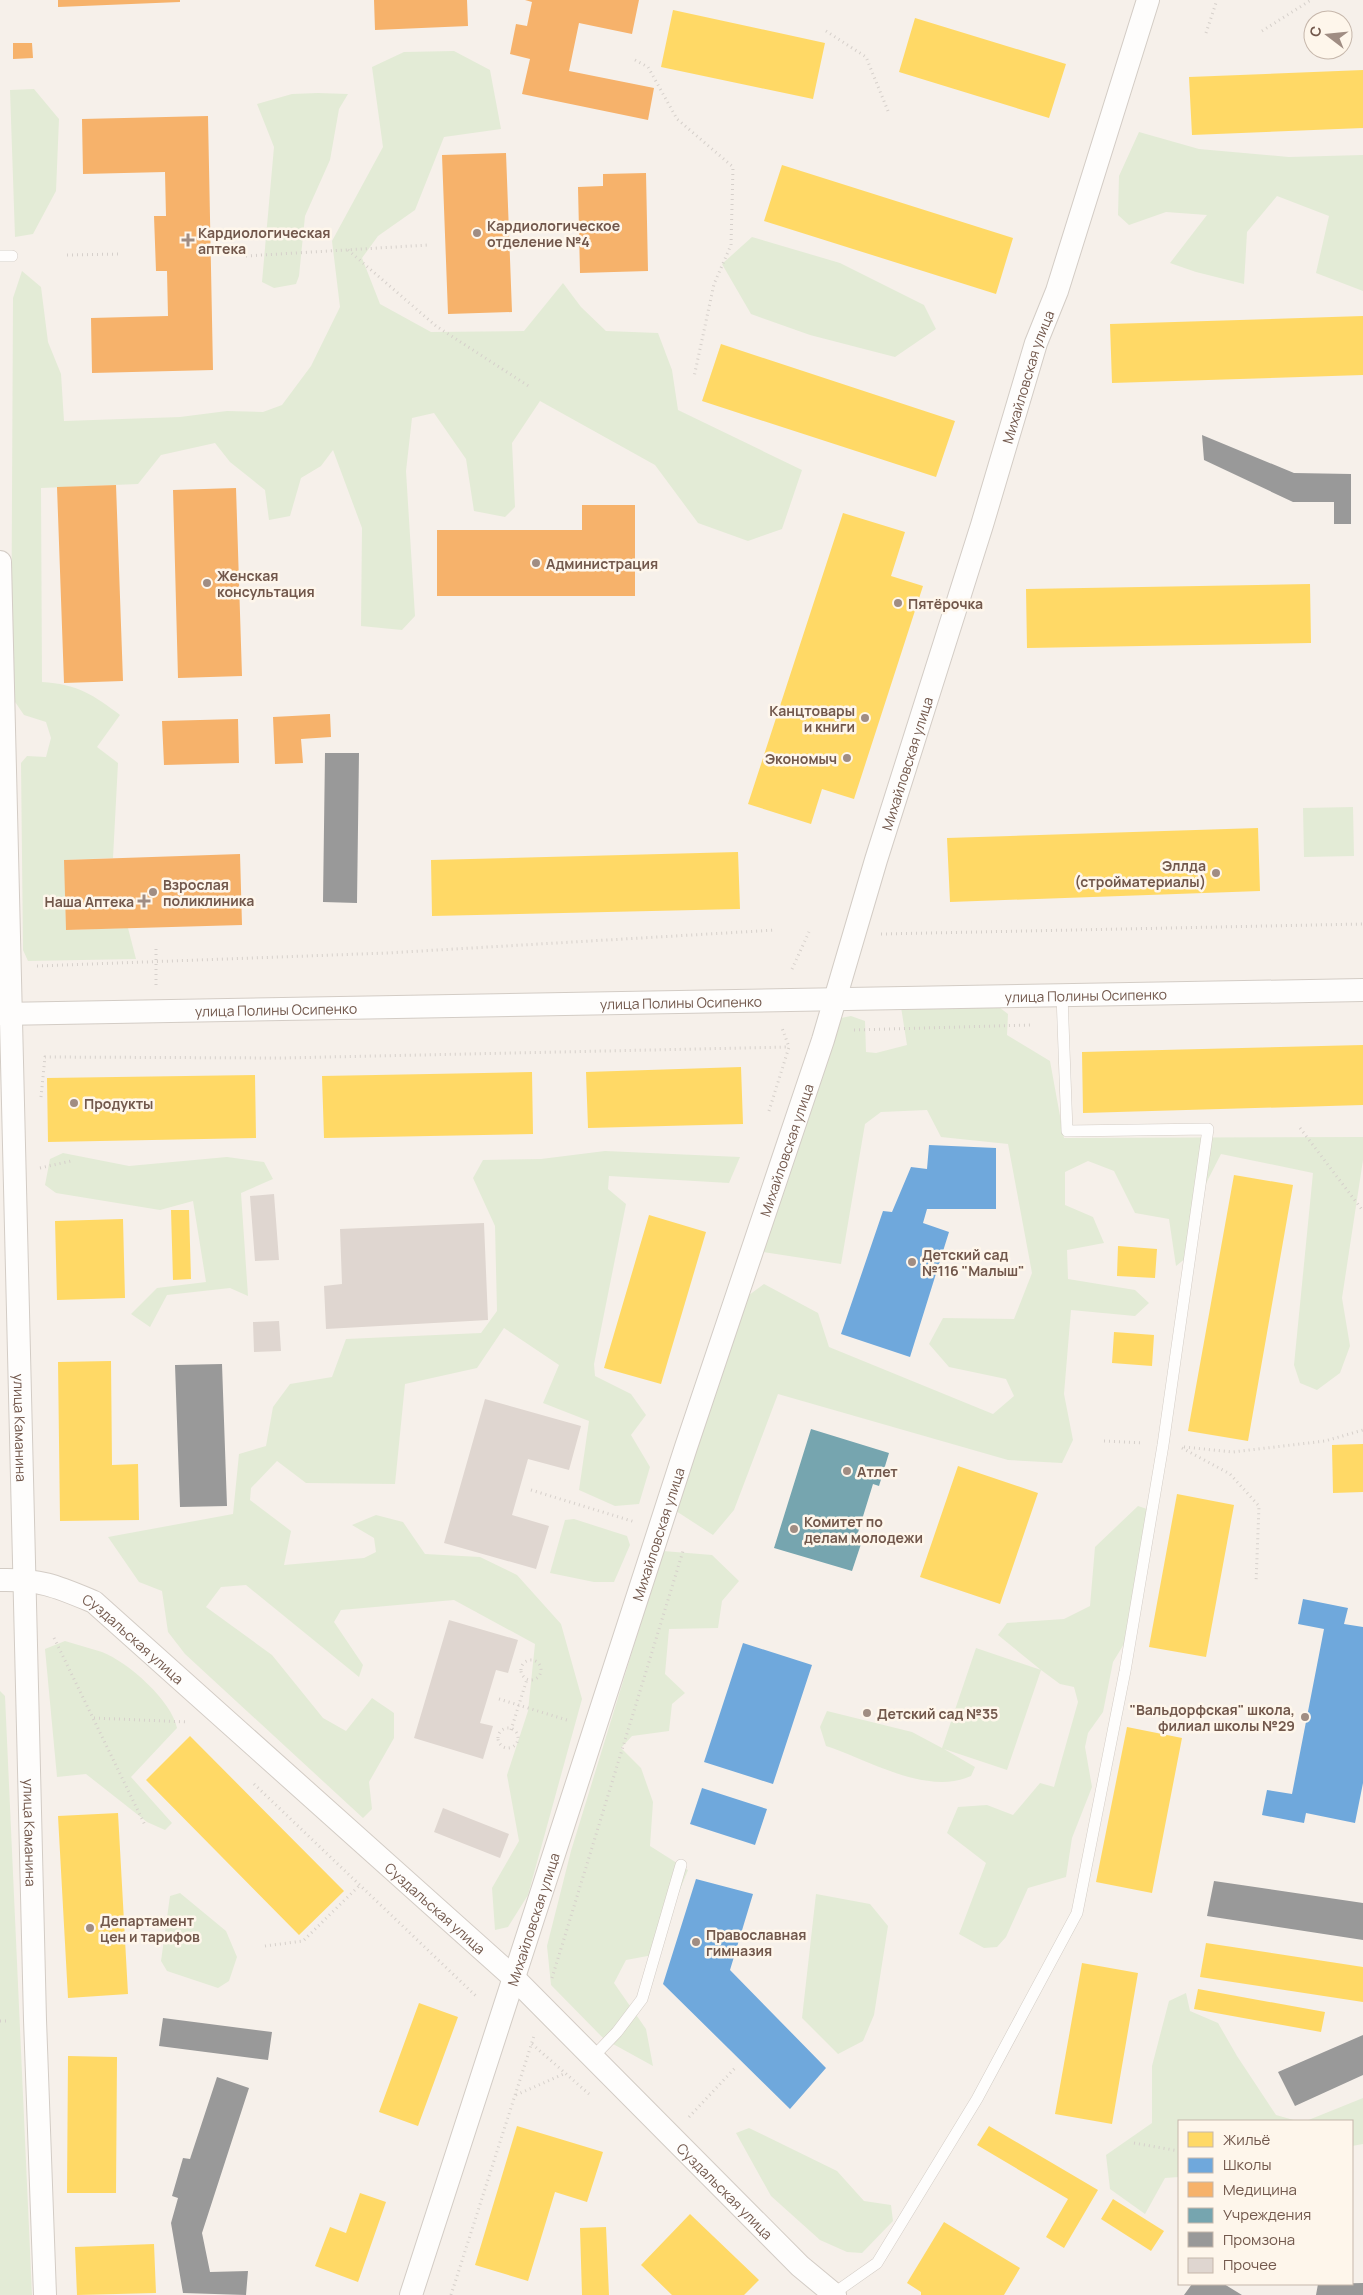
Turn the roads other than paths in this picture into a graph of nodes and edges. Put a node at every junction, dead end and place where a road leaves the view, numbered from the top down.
1 (1148, 0) edge
2 (0, 562) edge
3 (1363, 990) edge
4 (1062, 995) junction
5 (835, 998) junction
6 (6, 1014) edge
7 (24, 1579) junction
8 (0, 1580) edge
9 (682, 1864) dead end
10 (513, 1977) junction
11 (593, 2057) junction
12 (45, 2295) edge
13 (411, 2295) edge
14 (833, 2295) edge

1 - 5 street, Михайловская улица
2 - 6 street, улица Каманина
3 - 4 street, улица Полины Осипенко
4 - 5 street, улица Полины Осипенко
4 - 14 lane
5 - 6 street, улица Полины Осипенко
5 - 10 street, Михайловская улица
6 - 7 street, улица Каманина
7 - 8 street, Суздальская улица
7 - 10 street, Суздальская улица
7 - 12 street, улица Каманина
9 - 11 lane
10 - 11 street, Суздальская улица
10 - 13 street, Михайловская улица
11 - 14 street, Суздальская улица

